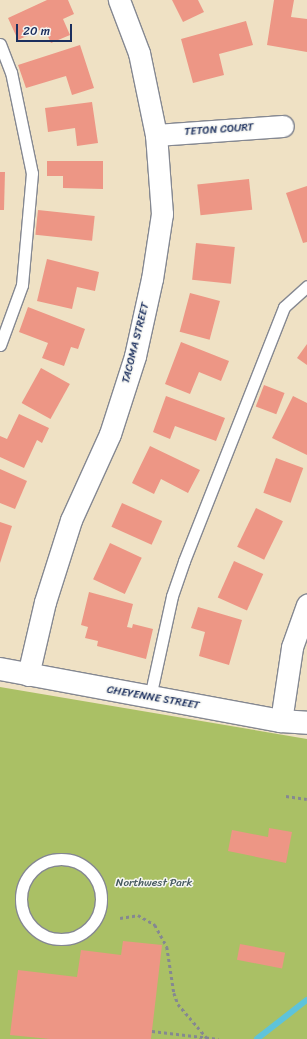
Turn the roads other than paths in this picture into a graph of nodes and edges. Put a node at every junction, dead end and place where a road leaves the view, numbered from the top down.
1 (119, 0) edge
2 (0, 44) edge
3 (283, 126) dead end
4 (156, 135) junction
5 (307, 286) edge
6 (0, 344) edge
7 (307, 605) edge
8 (0, 669) edge
9 (28, 675) junction
10 (150, 697) junction
11 (281, 721) junction
12 (307, 723) edge
13 (23, 887) joint

1 - 4 street, TACOMA STREET
2 - 6 lane
3 - 4 street, TETON COURT
4 - 9 street, TACOMA STREET
5 - 10 lane
7 - 11 street
8 - 9 street, CHEYENNE STREET
9 - 10 street, CHEYENNE STREET
10 - 11 street, CHEYENNE STREET
11 - 12 street, CHEYENNE STREET
13 - 13 lane

